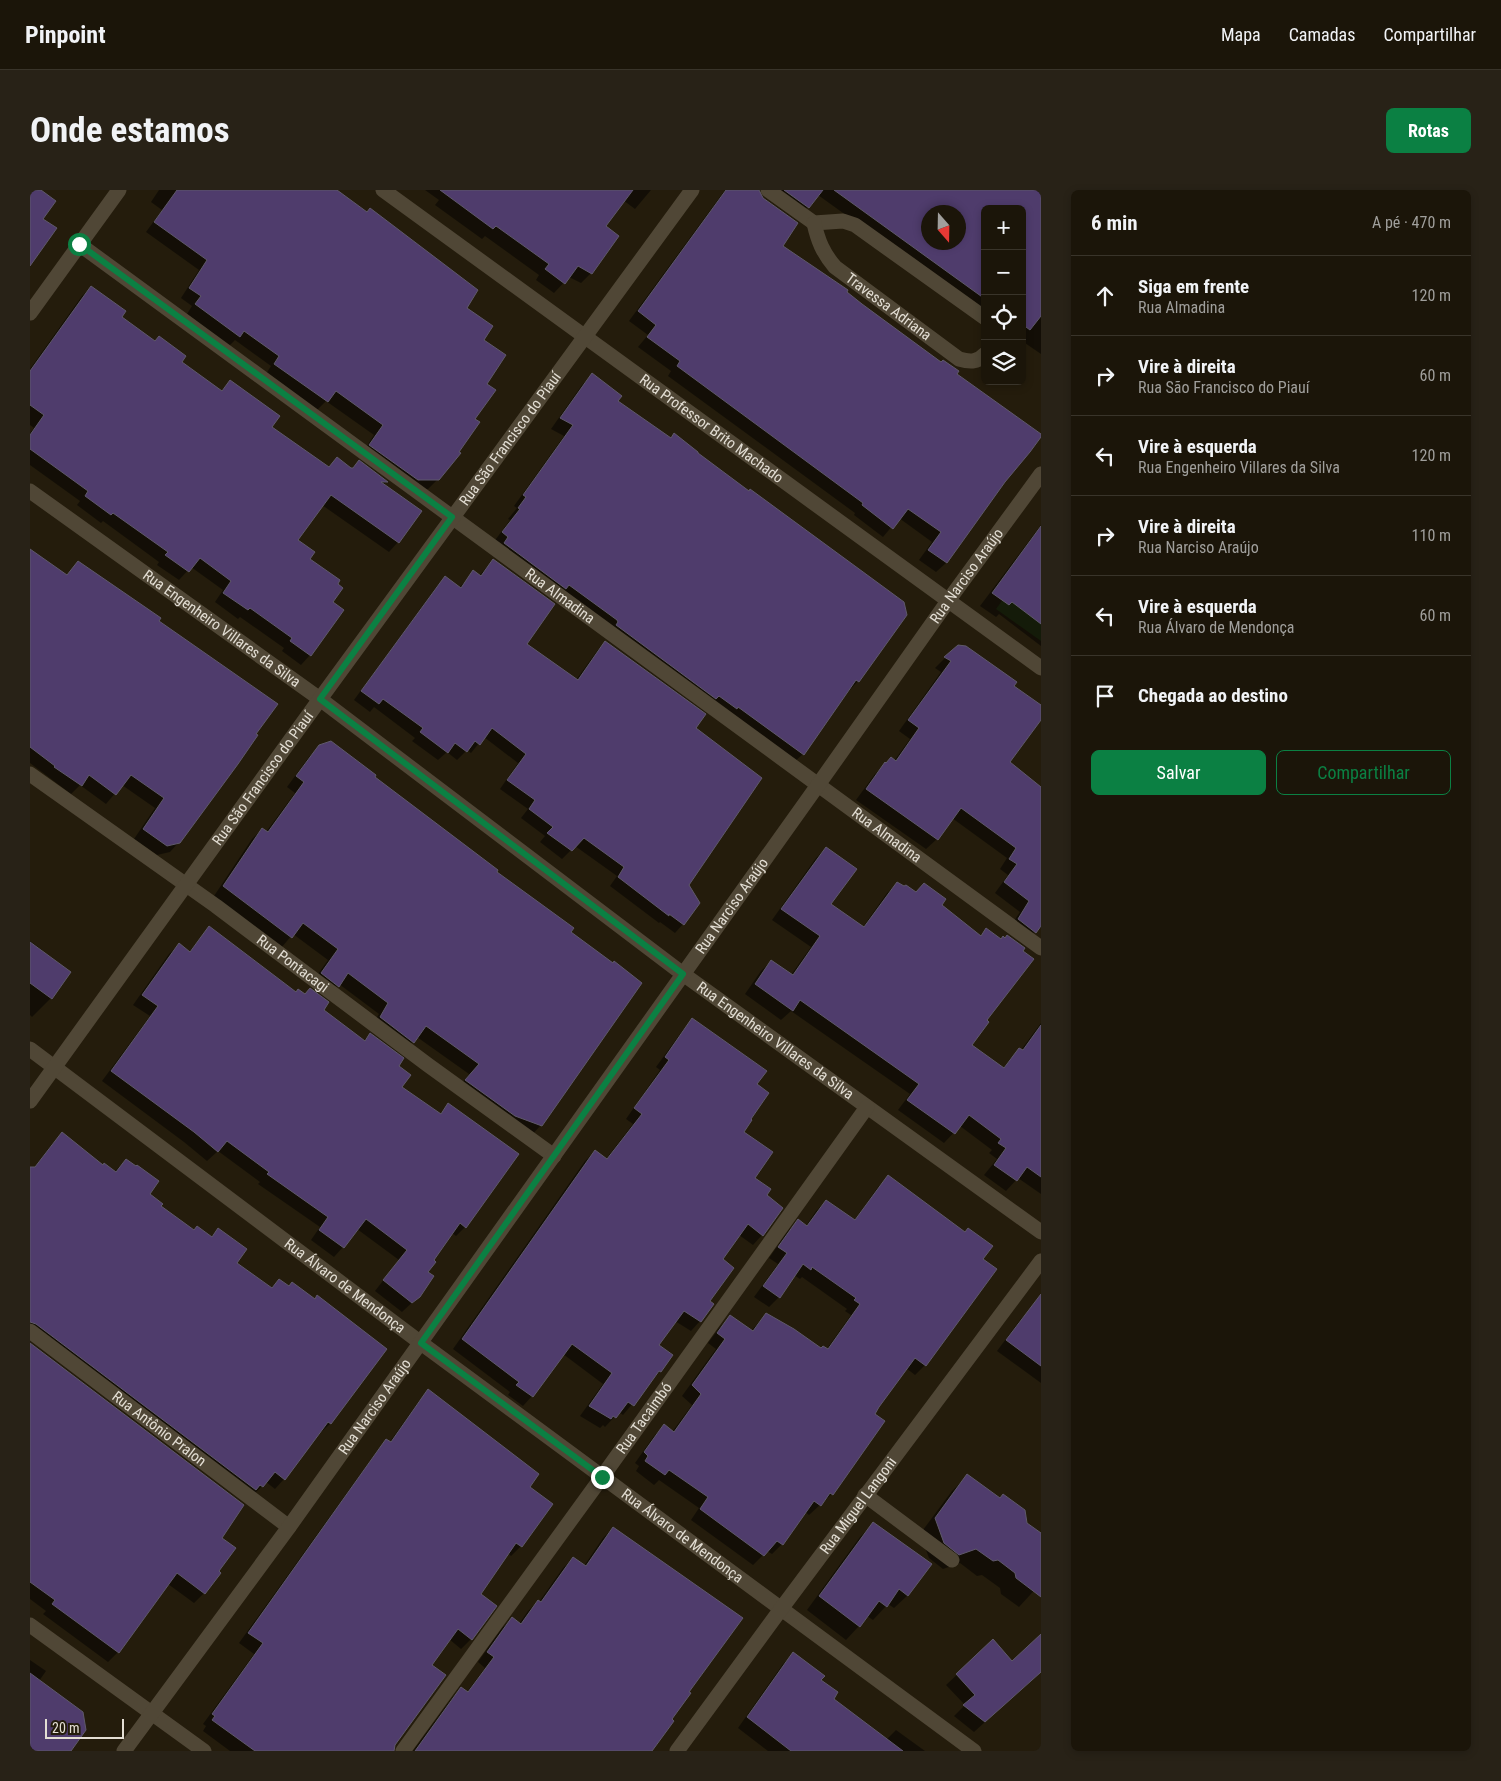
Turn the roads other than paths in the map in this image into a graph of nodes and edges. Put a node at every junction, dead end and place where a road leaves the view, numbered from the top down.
1 (119, 190) edge
2 (383, 190) edge
3 (692, 190) edge
4 (768, 190) edge
5 (814, 223) junction
6 (79, 244) junction
7 (30, 313) edge
8 (981, 315) edge
9 (585, 336) junction
10 (981, 357) edge
11 (1041, 474) edge
12 (30, 491) edge
13 (452, 517) junction
14 (948, 601) junction
15 (1041, 668) edge
16 (320, 699) junction
17 (30, 774) edge
18 (818, 785) junction
19 (186, 885) junction
20 (1041, 948) edge
21 (683, 974) junction
22 (30, 1049) edge
23 (54, 1067) junction
24 (30, 1101) edge
25 (867, 1107) junction
26 (554, 1156) junction
27 (1041, 1232) edge
28 (1041, 1261) edge
29 (30, 1331) edge
30 (421, 1343) junction
31 (602, 1477) junction
32 (865, 1495) junction
33 (289, 1527) junction
34 (952, 1560) dead end
35 (781, 1609) junction
36 (30, 1625) edge
37 (152, 1713) junction
38 (124, 1751) edge
39 (204, 1751) edge
40 (403, 1751) edge
41 (677, 1751) edge
42 (974, 1751) edge

1 - 6 street
2 - 9 street, Rua Professor Brito Machado
3 - 9 street, Rua São Francisco do Piauí
4 - 5 street
5 - 8 street
5 - 10 street, Travessa Adriana
6 - 7 street
6 - 13 street, Rua Almadina
9 - 13 street, Rua São Francisco do Piauí
9 - 14 street, Rua Professor Brito Machado
11 - 14 street, Rua Narciso Araújo
12 - 16 street, Rua Engenheiro Villares da Silva
13 - 16 street, Rua São Francisco do Piauí
13 - 18 street, Rua Almadina
14 - 15 street, Rua Professor Brito Machado
14 - 18 street, Rua Narciso Araújo
16 - 19 street, Rua São Francisco do Piauí
16 - 21 street, Rua Engenheiro Villares da Silva
17 - 19 street, Rua Pontacagi
18 - 20 street, Rua Almadina
18 - 21 street, Rua Narciso Araújo
19 - 23 street, Rua São Francisco do Piauí
19 - 26 street, Rua Pontacagi
21 - 25 street, Rua Engenheiro Villares da Silva
21 - 26 street, Rua Narciso Araújo
22 - 23 street, Rua Álvaro de Mendonça
23 - 24 street, Rua São Francisco do Piauí
23 - 30 street, Rua Álvaro de Mendonça
25 - 27 street, Rua Engenheiro Villares da Silva
25 - 31 street, Rua Tacaimbó
26 - 30 street, Rua Narciso Araújo
28 - 32 street, Rua Miguel Langoni
29 - 33 street, Rua Antônio Pralon
30 - 31 street, Rua Álvaro de Mendonça
30 - 33 street, Rua Narciso Araújo
31 - 35 street, Rua Álvaro de Mendonça
31 - 40 street, Rua Tacaimbó
32 - 34 street
32 - 35 street, Rua Miguel Langoni
33 - 37 street, Rua Narciso Araújo
35 - 41 street, Rua Miguel Langoni
35 - 42 street, Rua Álvaro de Mendonça
36 - 37 street
37 - 38 street, Rua Narciso Araújo
37 - 39 street

